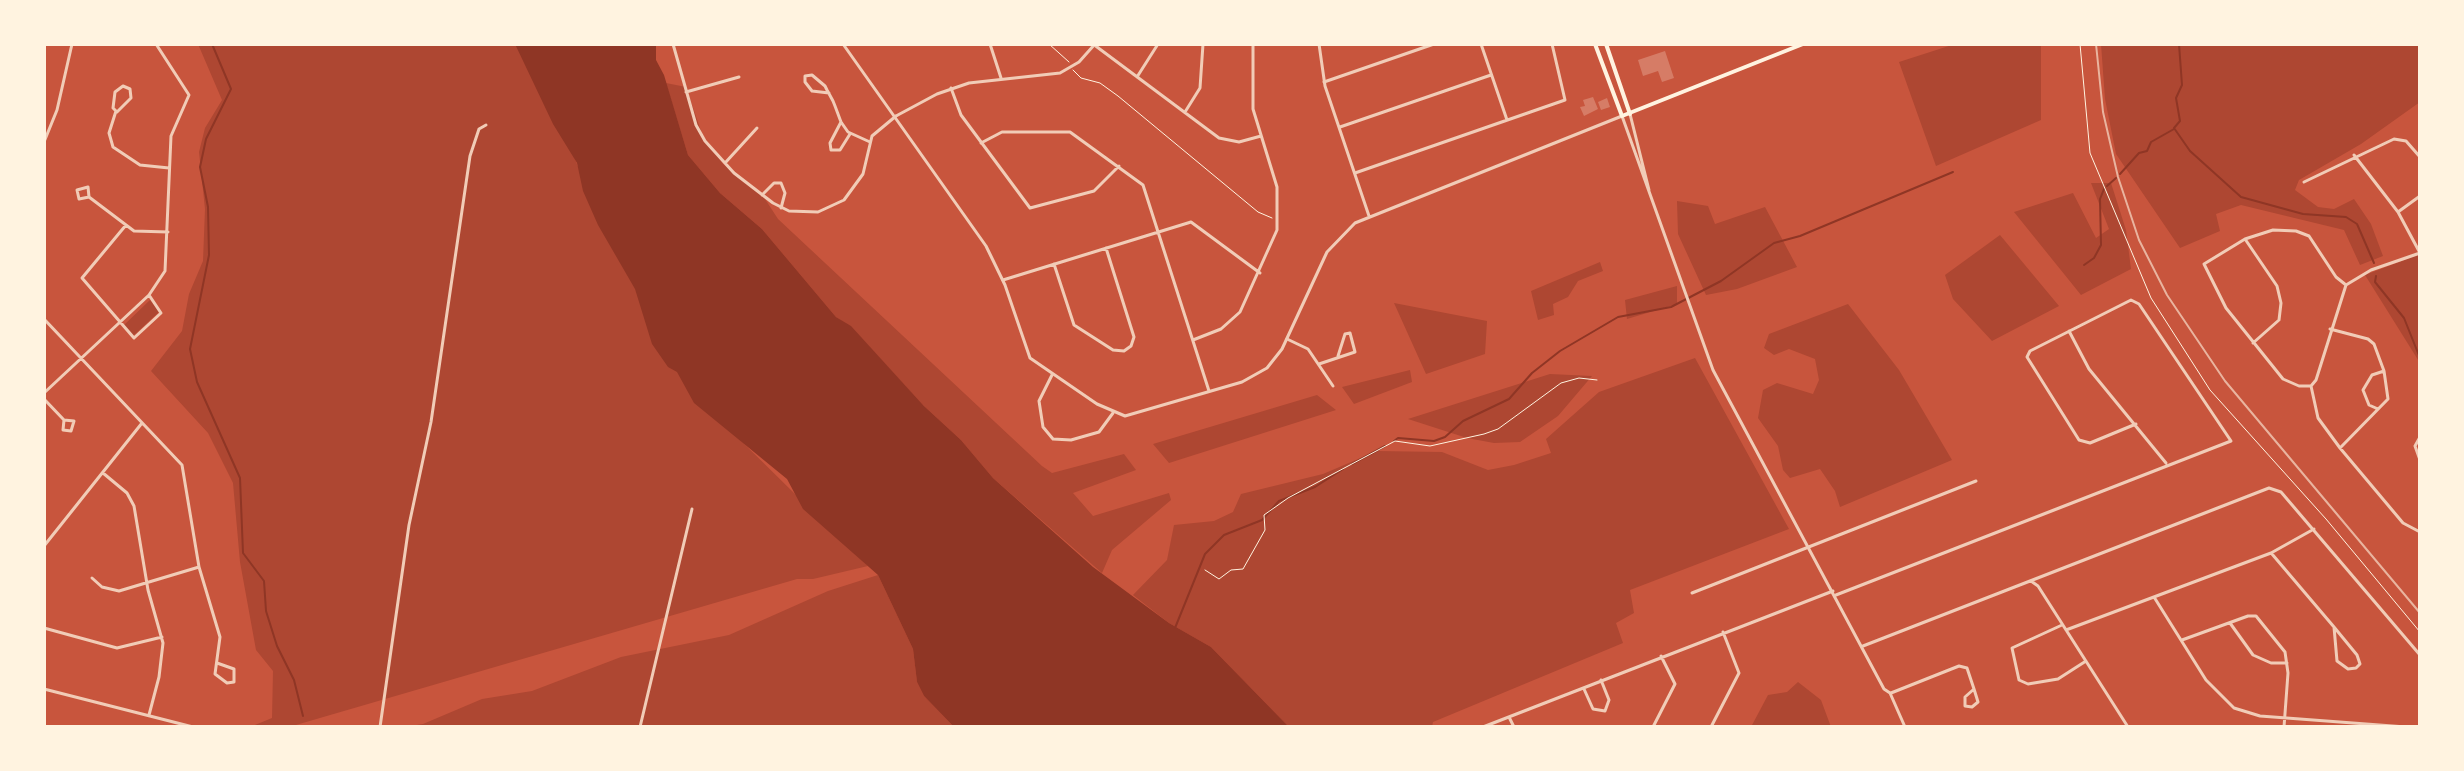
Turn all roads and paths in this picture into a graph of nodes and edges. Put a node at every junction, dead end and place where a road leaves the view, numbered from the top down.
1 (72, 44) edge
2 (156, 44) edge
3 (673, 44) edge
4 (843, 44) edge
5 (990, 44) edge
6 (1049, 44) edge
7 (1094, 44) edge
8 (1158, 44) edge
9 (1203, 44) edge
10 (1253, 44) edge
11 (1319, 44) edge
12 (1434, 44) edge
13 (1481, 44) edge
14 (1552, 44) edge
15 (1595, 44) edge
16 (1606, 44) edge
17 (1801, 44) edge
18 (2080, 44) edge
19 (1071, 67) junction
20 (1491, 75) junction
21 (739, 77) dead end
22 (1137, 77) junction
23 (1001, 79) junction
24 (1324, 82) junction
25 (951, 88) junction
26 (686, 92) junction
27 (829, 93) junction
28 (116, 111) junction
29 (1185, 113) junction
30 (1630, 114) junction
31 (896, 116) junction
32 (1622, 116) junction
33 (1507, 120) junction
34 (841, 122) junction
35 (486, 125) dead end
36 (1339, 127) junction
37 (757, 128) dead end
38 (850, 133) junction
39 (1261, 136) junction
40 (44, 142) edge
41 (870, 142) junction
42 (981, 143) junction
43 (2354, 155) junction
44 (2420, 157) edge
45 (724, 164) junction
46 (1119, 166) junction
47 (169, 168) junction
48 (1354, 173) junction
49 (2304, 182) dead end
50 (1649, 190) junction
51 (762, 195) junction
52 (2420, 196) edge
53 (89, 197) dead end
54 (781, 208) junction
55 (2398, 212) junction
56 (1369, 216) junction
57 (1279, 219) junction
58 (126, 225) junction
59 (44, 226) edge
60 (1159, 231) junction
61 (168, 232) junction
62 (44, 236) edge
63 (2245, 239) junction
64 (1106, 248) junction
65 (2420, 253) edge
66 (1054, 264) junction
67 (1260, 273) junction
68 (1003, 280) junction
69 (2346, 285) junction
70 (149, 295) junction
71 (44, 319) edge
72 (119, 323) junction
73 (2330, 329) junction
74 (2069, 331) junction
75 (1287, 339) junction
76 (1193, 340) junction
77 (2253, 343) junction
78 (1338, 356) junction
79 (81, 358) junction
80 (1319, 364) junction
81 (2384, 371) junction
82 (1052, 375) junction
83 (1597, 380) dead end
84 (1333, 386) dead end
85 (2311, 386) junction
86 (44, 393) edge
87 (1209, 393) junction
88 (44, 399) edge
89 (2379, 409) junction
90 (1113, 413) junction
91 (64, 420) dead end
92 (142, 423) junction
93 (2136, 424) junction
94 (2420, 437) edge
95 (2340, 448) junction
96 (2420, 460) edge
97 (2167, 464) junction
98 (103, 473) junction
99 (1976, 481) dead end
100 (692, 509) dead end
101 (2314, 529) junction
102 (2420, 532) edge
103 (44, 546) edge
104 (1809, 546) junction
105 (2271, 553) junction
106 (199, 567) junction
107 (1205, 570) dead end
108 (92, 578) dead end
109 (2029, 581) junction
110 (146, 582) junction
111 (1692, 593) dead end
112 (1834, 593) junction
113 (2154, 597) junction
114 (2230, 623) junction
115 (2062, 625) junction
116 (2334, 627) junction
117 (44, 628) edge
118 (2066, 630) junction
119 (1723, 632) junction
120 (2420, 632) edge
121 (162, 637) junction
122 (2181, 641) junction
123 (1863, 646) junction
124 (2420, 655) edge
125 (1661, 656) junction
126 (2086, 661) junction
127 (217, 663) junction
128 (2287, 663) junction
129 (1601, 680) junction
130 (1583, 688) junction
131 (44, 689) edge
132 (1974, 689) junction
133 (1890, 693) junction
134 (149, 715) junction
135 (1509, 717) junction
136 (2285, 717) junction
137 (2334, 720) junction
138 (2382, 725) edge
139 (193, 727) edge
140 (380, 727) edge
141 (640, 727) edge
142 (1483, 727) edge
143 (1514, 727) edge
144 (1653, 727) edge
145 (1711, 727) edge
146 (1905, 727) edge
147 (2128, 727) edge
148 (2284, 727) edge
149 (2333, 727) edge
150 (2406, 727) edge

1 - 40 street
2 - 47 street
3 - 26 street
4 - 31 street
5 - 23 street
6 - 19 path
7 - 19 street
7 - 22 street
8 - 22 street
9 - 29 street
10 - 39 street
11 - 24 street
12 - 24 street
13 - 20 street
14 - 33 street
15 - 32 main road
16 - 30 main road
17 - 30 main road
18 - 120 path
19 - 23 street
19 - 57 path
20 - 33 street
20 - 36 street
21 - 26 street
22 - 29 street
23 - 25 street
24 - 36 street
25 - 31 street
25 - 42 street
26 - 45 street
27 - 27 street
27 - 34 street
28 - 28 street
28 - 47 street
29 - 39 street
30 - 32 main road
30 - 50 street
31 - 41 street
31 - 68 street
32 - 50 street
32 - 56 street
33 - 48 street
34 - 38 street
34 - 38 street
35 - 140 street
36 - 48 street
37 - 45 street
38 - 41 street
39 - 57 street
41 - 54 street
42 - 46 street
42 - 46 street
43 - 44 street
43 - 49 street
43 - 55 street
45 - 51 street
46 - 60 street
47 - 61 street
48 - 56 street
50 - 104 street
51 - 54 street
51 - 54 street
52 - 55 street
53 - 58 street
55 - 65 street
56 - 75 street
57 - 67 street
58 - 61 street
58 - 72 street
59 - 62 street
60 - 64 street
60 - 67 street
60 - 76 street
61 - 70 street
63 - 69 street
63 - 77 street
63 - 77 street
64 - 66 street
64 - 66 street
65 - 69 street
66 - 68 street
67 - 76 street
68 - 82 street
69 - 73 street
70 - 72 street
70 - 72 street
71 - 79 street
72 - 79 street
73 - 81 street
73 - 85 street
74 - 93 street
74 - 93 street
74 - 97 street
75 - 80 street
75 - 87 street
76 - 87 street
77 - 85 street
78 - 78 street
78 - 80 street
79 - 86 street
79 - 92 street
80 - 84 street
81 - 89 street
81 - 89 street
82 - 90 street
82 - 90 street
83 - 107 path
85 - 95 street
87 - 90 street
88 - 91 street
89 - 95 street
92 - 98 street
92 - 106 street
93 - 97 street
94 - 96 street
95 - 102 street
97 - 112 street
98 - 103 street
98 - 110 street
99 - 104 street
100 - 141 street
101 - 105 street
101 - 109 street
101 - 124 street
104 - 111 street
104 - 112 street
105 - 113 street
105 - 116 street
106 - 110 street
106 - 127 street
108 - 110 street
109 - 115 street
109 - 123 street
110 - 121 street
112 - 119 street
112 - 123 street
113 - 118 street
113 - 122 street
114 - 122 street
114 - 128 street
114 - 128 street
115 - 118 street
115 - 126 street
116 - 116 street
117 - 121 street
118 - 126 street
119 - 125 street
119 - 145 street
121 - 134 street
122 - 136 street
123 - 133 street
125 - 129 street
125 - 144 street
126 - 147 street
127 - 127 street
128 - 136 street
129 - 130 street
129 - 130 street
130 - 135 street
131 - 134 street
132 - 132 street
132 - 133 street
133 - 146 street
134 - 139 street
135 - 142 street
135 - 143 street
136 - 137 street
136 - 148 street
137 - 138 street
137 - 149 street
138 - 150 street

